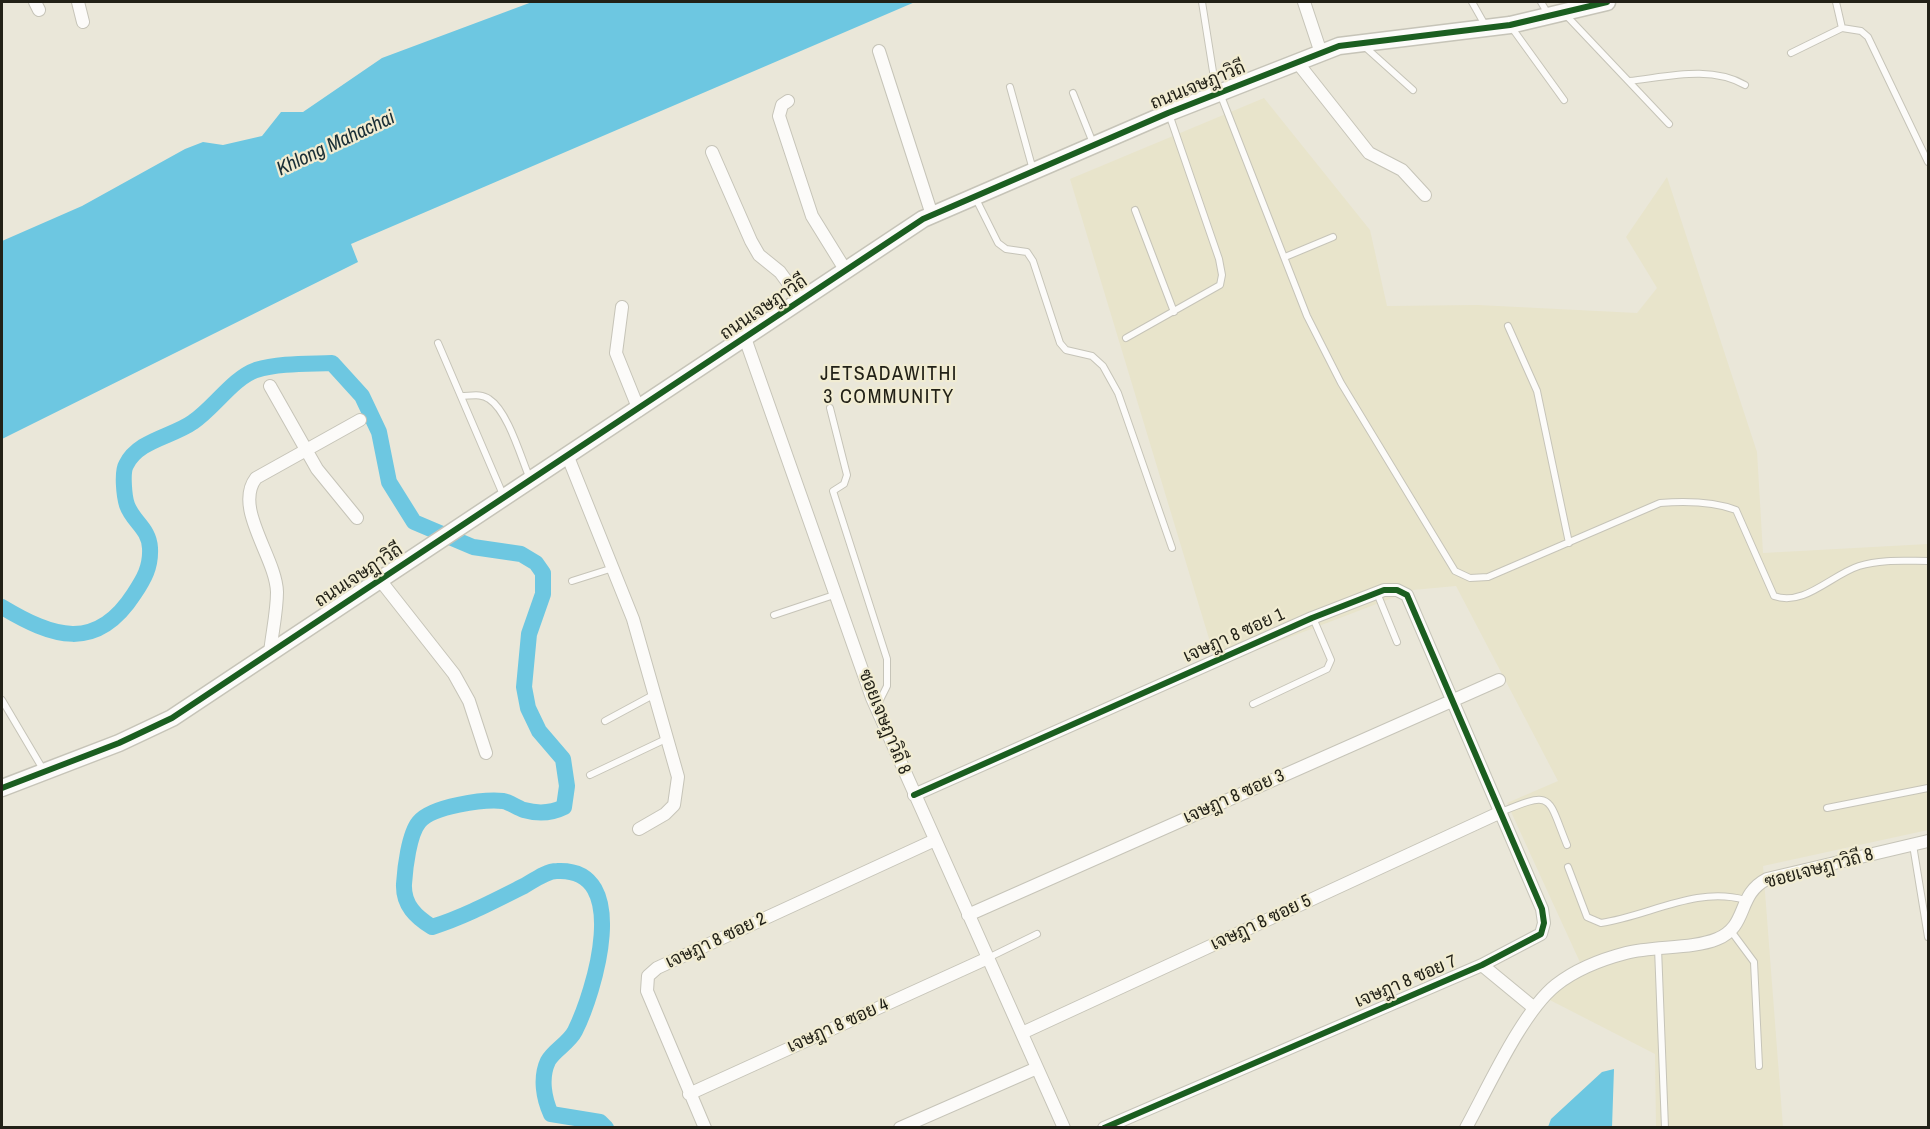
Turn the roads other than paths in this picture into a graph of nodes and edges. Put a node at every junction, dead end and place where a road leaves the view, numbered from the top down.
1 (78, 2) edge
2 (1202, 2) edge
3 (1304, 2) edge
4 (1472, 2) edge
5 (1541, 2) edge
6 (1836, 2) edge
7 (1596, 3) edge
8 (1557, 15) junction
9 (83, 22) dead end
10 (1510, 25) junction
11 (1487, 28) junction
12 (1842, 28) junction
13 (1359, 42) junction
14 (879, 51) dead end
15 (1321, 53) junction
16 (1791, 53) dead end
17 (1297, 62) junction
18 (1629, 81) junction
19 (1745, 85) dead end
20 (1010, 87) dead end
21 (1413, 90) dead end
22 (1073, 93) dead end
23 (1220, 93) junction
24 (1564, 100) dead end
25 (788, 101) dead end
26 (1168, 113) junction
27 (1669, 124) dead end
28 (1094, 144) junction
29 (712, 152) dead end
30 (1929, 162) edge
31 (1033, 170) junction
32 (1425, 195) dead end
33 (975, 196) junction
34 (1135, 210) dead end
35 (932, 215) junction
36 (1334, 237) dead end
37 (1285, 257) junction
38 (846, 271) junction
39 (801, 302) junction
40 (622, 307) dead end
41 (1174, 312) junction
42 (1508, 326) dead end
43 (746, 338) junction
44 (1125, 338) dead end
45 (438, 343) dead end
46 (270, 386) dead end
47 (461, 396) junction
48 (830, 408) dead end
49 (639, 410) junction
50 (360, 420) dead end
51 (306, 450) junction
52 (568, 457) junction
53 (531, 481) junction
54 (505, 498) junction
55 (357, 518) dead end
56 (1569, 543) junction
57 (1172, 548) dead end
58 (1929, 561) edge
59 (613, 568) junction
60 (380, 580) junction
61 (572, 581) dead end
62 (1377, 593) junction
63 (834, 595) junction
64 (774, 615) dead end
65 (1312, 618) junction
66 (1397, 642) dead end
67 (270, 653) junction
68 (1499, 680) dead end
69 (656, 693) junction
70 (2, 700) edge
71 (1451, 701) junction
72 (1253, 704) dead end
73 (876, 706) junction
74 (605, 721) dead end
75 (668, 738) junction
76 (486, 753) dead end
77 (1476, 756) joint
78 (44, 772) junction
79 (590, 775) dead end
80 (2, 788) edge
81 (1929, 788) edge
82 (914, 795) junction
83 (1827, 808) dead end
84 (1501, 812) junction
85 (639, 829) dead end
86 (935, 840) junction
87 (1929, 841) edge
88 (1913, 844) junction
89 (1567, 845) dead end
90 (1568, 867) dead end
91 (1745, 900) junction
92 (968, 915) junction
93 (1731, 931) junction
94 (1037, 934) dead end
95 (1929, 937) edge
96 (1658, 948) junction
97 (988, 958) junction
98 (1482, 965) junction
99 (1533, 1007) junction
100 (1022, 1033) junction
101 (1760, 1066) dead end
102 (1037, 1068) junction
103 (689, 1094) junction
104 (702, 1126) edge
105 (900, 1128) edge
106 (1064, 1128) edge
107 (1104, 1128) edge
108 (1466, 1128) edge
109 (1665, 1128) edge

1 - 9 street
2 - 23 lane
3 - 15 street
4 - 11 lane
5 - 8 lane
6 - 12 lane
7 - 8 street, ถนนเจษฎาวิถี
8 - 10 street, ถนนเจษฎาวิถี
8 - 18 lane
10 - 11 street, ถนนเจษฎาวิถี
10 - 24 lane
11 - 13 street, ถนนเจษฎาวิถี
12 - 16 lane
12 - 30 lane
13 - 15 street, ถนนเจษฎาวิถี
13 - 21 lane
14 - 35 street
15 - 17 street, ถนนเจษฎาวิถี
17 - 23 street, ถนนเจษฎาวิถี
17 - 32 street
18 - 19 lane
18 - 27 lane
20 - 31 lane
22 - 28 lane
23 - 26 street, ถนนเจษฎาวิถี
23 - 37 lane
25 - 38 street
26 - 28 street, ถนนเจษฎาวิถี
26 - 41 lane
28 - 31 street, ถนนเจษฎาวิถี
29 - 39 street
31 - 33 street, ถนนเจษฎาวิถี
33 - 35 street, ถนนเจษฎาวิถี
33 - 57 lane
34 - 41 lane
35 - 38 street, ถนนเจษฎาวิถี
36 - 37 lane
37 - 56 lane
38 - 39 street, ถนนเจษฎาวิถี
39 - 43 street, ถนนเจษฎาวิถี
40 - 49 street
41 - 44 lane
42 - 56 lane
43 - 49 street, ถนนเจษฎาวิถี
43 - 63 street, ซอยเจษฎาวิถี 8
45 - 47 lane
46 - 51 street
47 - 53 lane
47 - 54 lane
48 - 73 lane
49 - 52 street, ถนนเจษฎาวิถี
50 - 51 street
51 - 55 street
51 - 67 street
52 - 53 street, ถนนเจษฎาวิถี
52 - 59 street
53 - 54 street, ถนนเจษฎาวิถี
54 - 60 street, ถนนเจษฎาวิถี
56 - 58 lane
59 - 61 lane
59 - 69 street
60 - 67 street, ถนนเจษฎาวิถี
60 - 76 street
62 - 65 street, เจษฎา 8 ซอย 1
62 - 66 lane
62 - 71 street, เจษฎา 8 ซอย 1
63 - 64 lane
63 - 73 street, ซอยเจษฎาวิถี 8
65 - 72 lane
65 - 82 street, เจษฎา 8 ซอย 1
67 - 78 street, ถนนเจษฎาวิถี
68 - 71 street, เจษฎา 8 ซอย 3
69 - 74 lane
69 - 75 street
70 - 78 lane
71 - 77 street, เจษฎา 8 ซอย 1
71 - 92 street, เจษฎา 8 ซอย 3
73 - 82 street, ซอยเจษฎาวิถี 8
75 - 79 lane
75 - 85 street
77 - 84 street, เจษฎา 8 ซอย 7
78 - 80 street, ถนนเจษฎาวิถี
81 - 83 lane
82 - 86 street, ซอยเจษฎาวิถี 8
84 - 89 lane
84 - 98 street, เจษฎา 8 ซอย 7
84 - 100 street, เจษฎา 8 ซอย 5
86 - 92 street, ซอยเจษฎาวิถี 8
86 - 103 street, เจษฎา 8 ซอย 2
87 - 88 street, ซอยเจษฎาวิถี 8
88 - 91 street, ซอยเจษฎาวิถี 8
88 - 95 lane
90 - 91 lane
91 - 93 street, ซอยเจษฎาวิถี 8
92 - 97 street, ซอยเจษฎาวิถี 8
93 - 96 street
93 - 101 lane
94 - 97 lane
96 - 99 street
96 - 109 lane
97 - 100 street, ซอยเจษฎาวิถี 8
97 - 103 street, เจษฎา 8 ซอย 4
98 - 99 street
98 - 107 street, เจษฎา 8 ซอย 7
99 - 108 street
100 - 102 street, ซอยเจษฎาวิถี 8
102 - 105 street
102 - 106 street, ซอยเจษฎาวิถี 8
103 - 104 street, เจษฎา 8 ซอย 2

